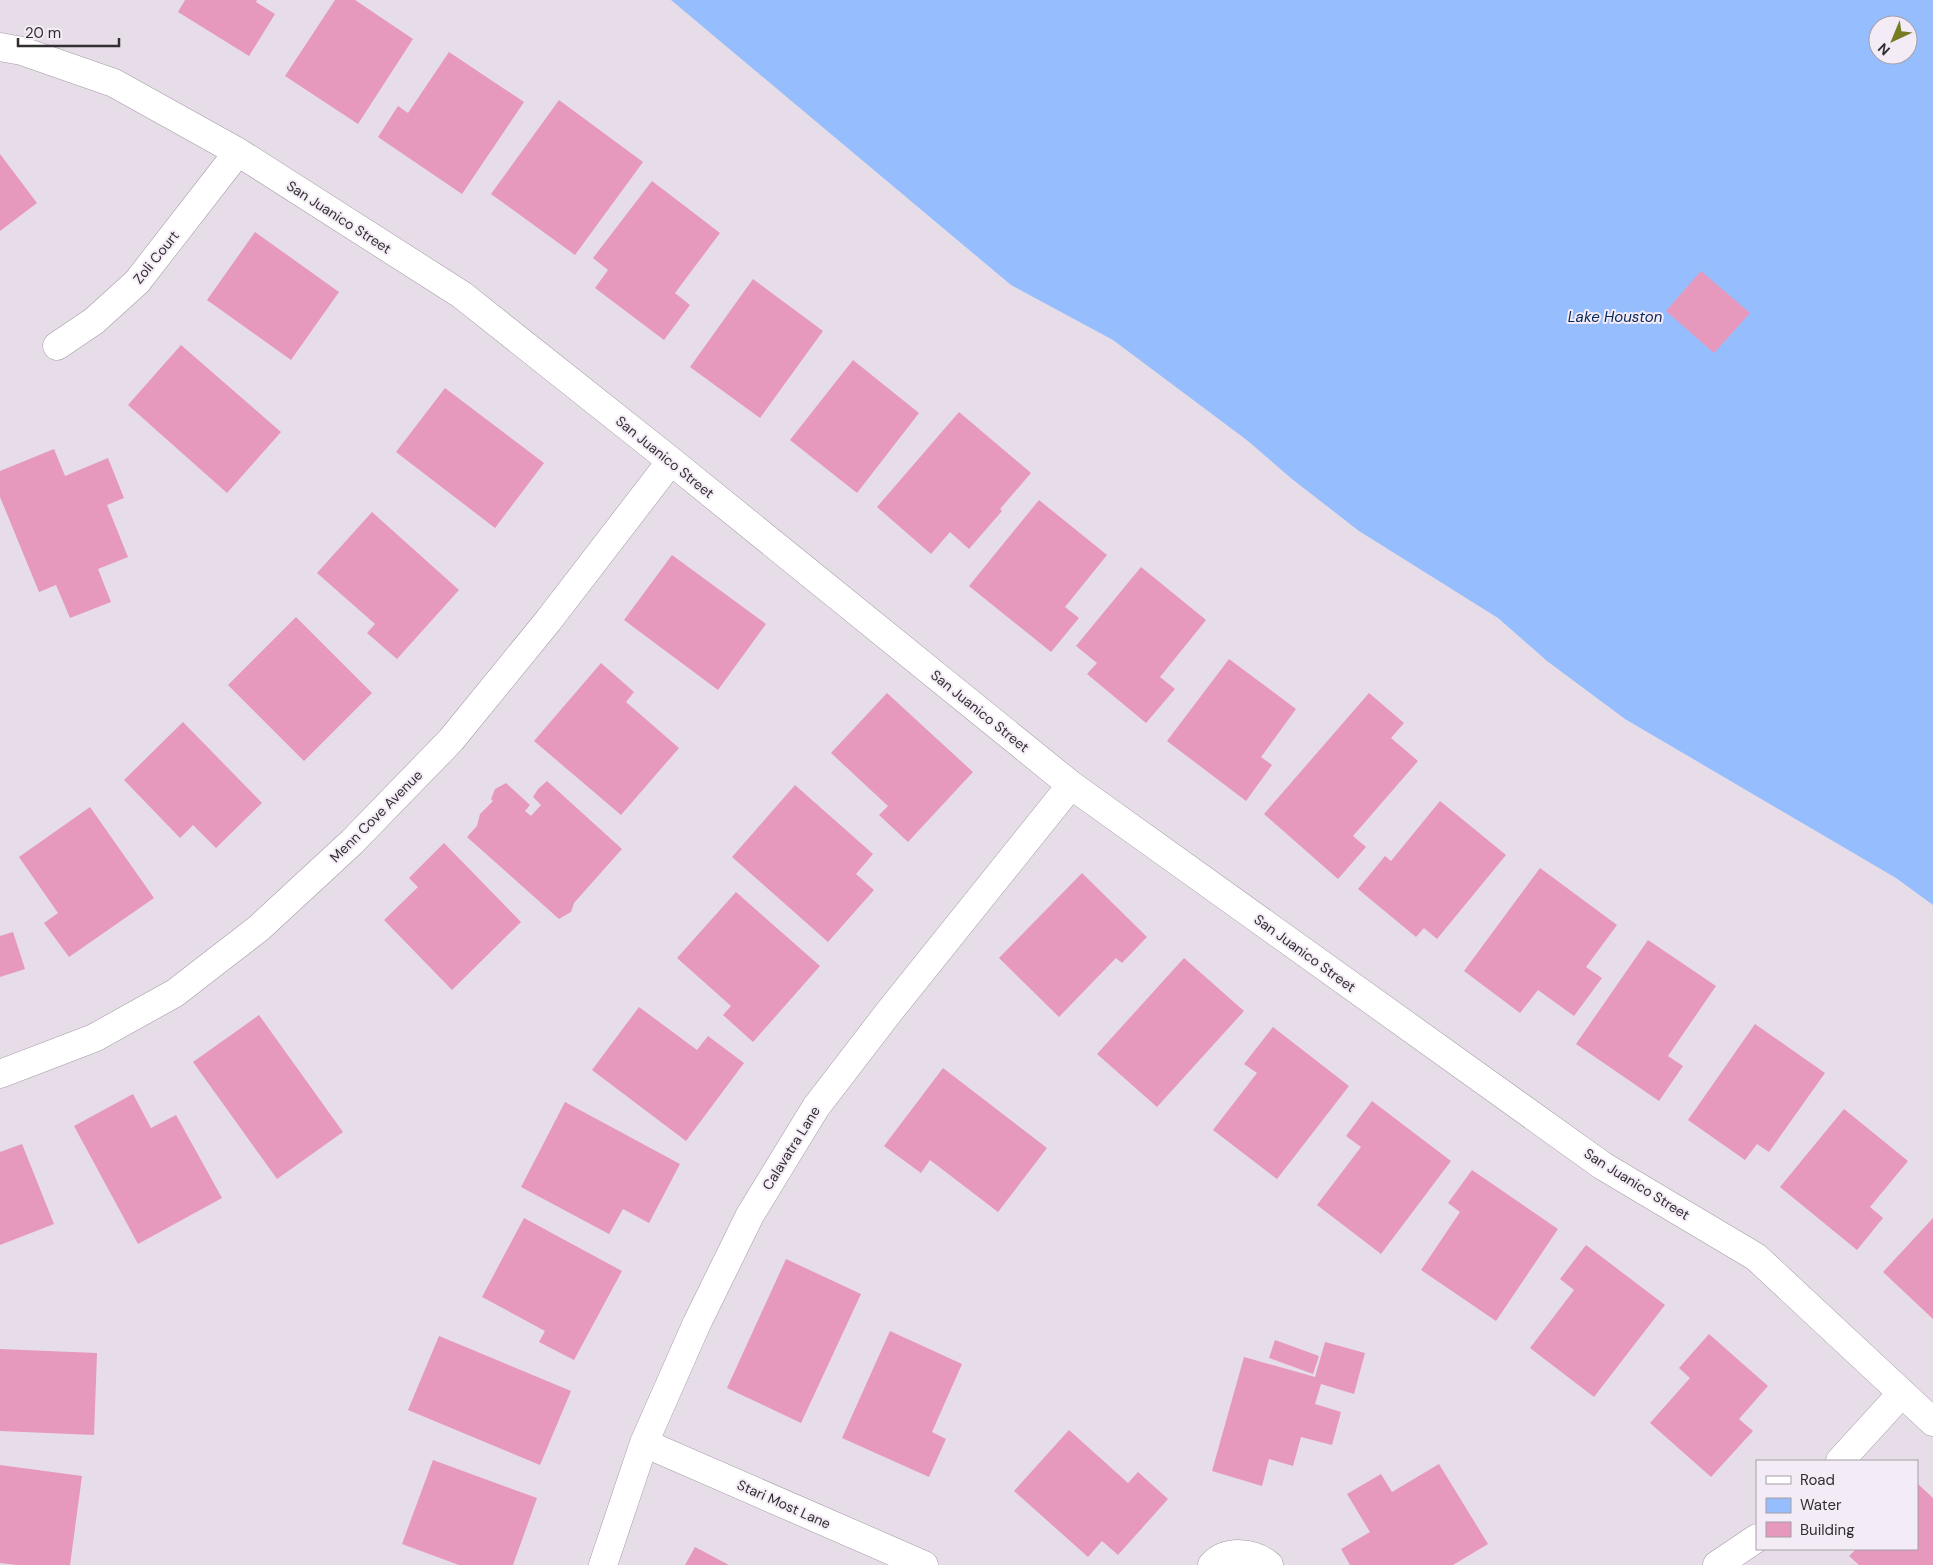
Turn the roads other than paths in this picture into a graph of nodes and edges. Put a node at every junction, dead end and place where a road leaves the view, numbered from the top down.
1 (0, 47) edge
2 (238, 152) junction
3 (57, 346) dead end
4 (671, 461) junction
5 (1071, 785) junction
6 (0, 1074) edge
7 (1902, 1393) junction
8 (1933, 1422) edge
9 (644, 1443) junction
10 (1841, 1460) edge
11 (1756, 1539) edge
12 (603, 1565) edge
13 (924, 1565) edge
14 (1212, 1565) edge
15 (1269, 1565) edge
16 (1717, 1565) edge

1 - 2 street, San Juanico Street
2 - 3 street, Zoli Court
2 - 4 street, San Juanico Street
4 - 5 street, San Juanico Street
4 - 6 street, Menn Cove Avenue
5 - 7 street, San Juanico Street
5 - 9 street, Calavatra Lane
7 - 8 street, San Juanico Street
7 - 10 street
9 - 12 street, Calavatra Lane
9 - 13 street, Stari Most Lane
11 - 16 street
14 - 15 street

